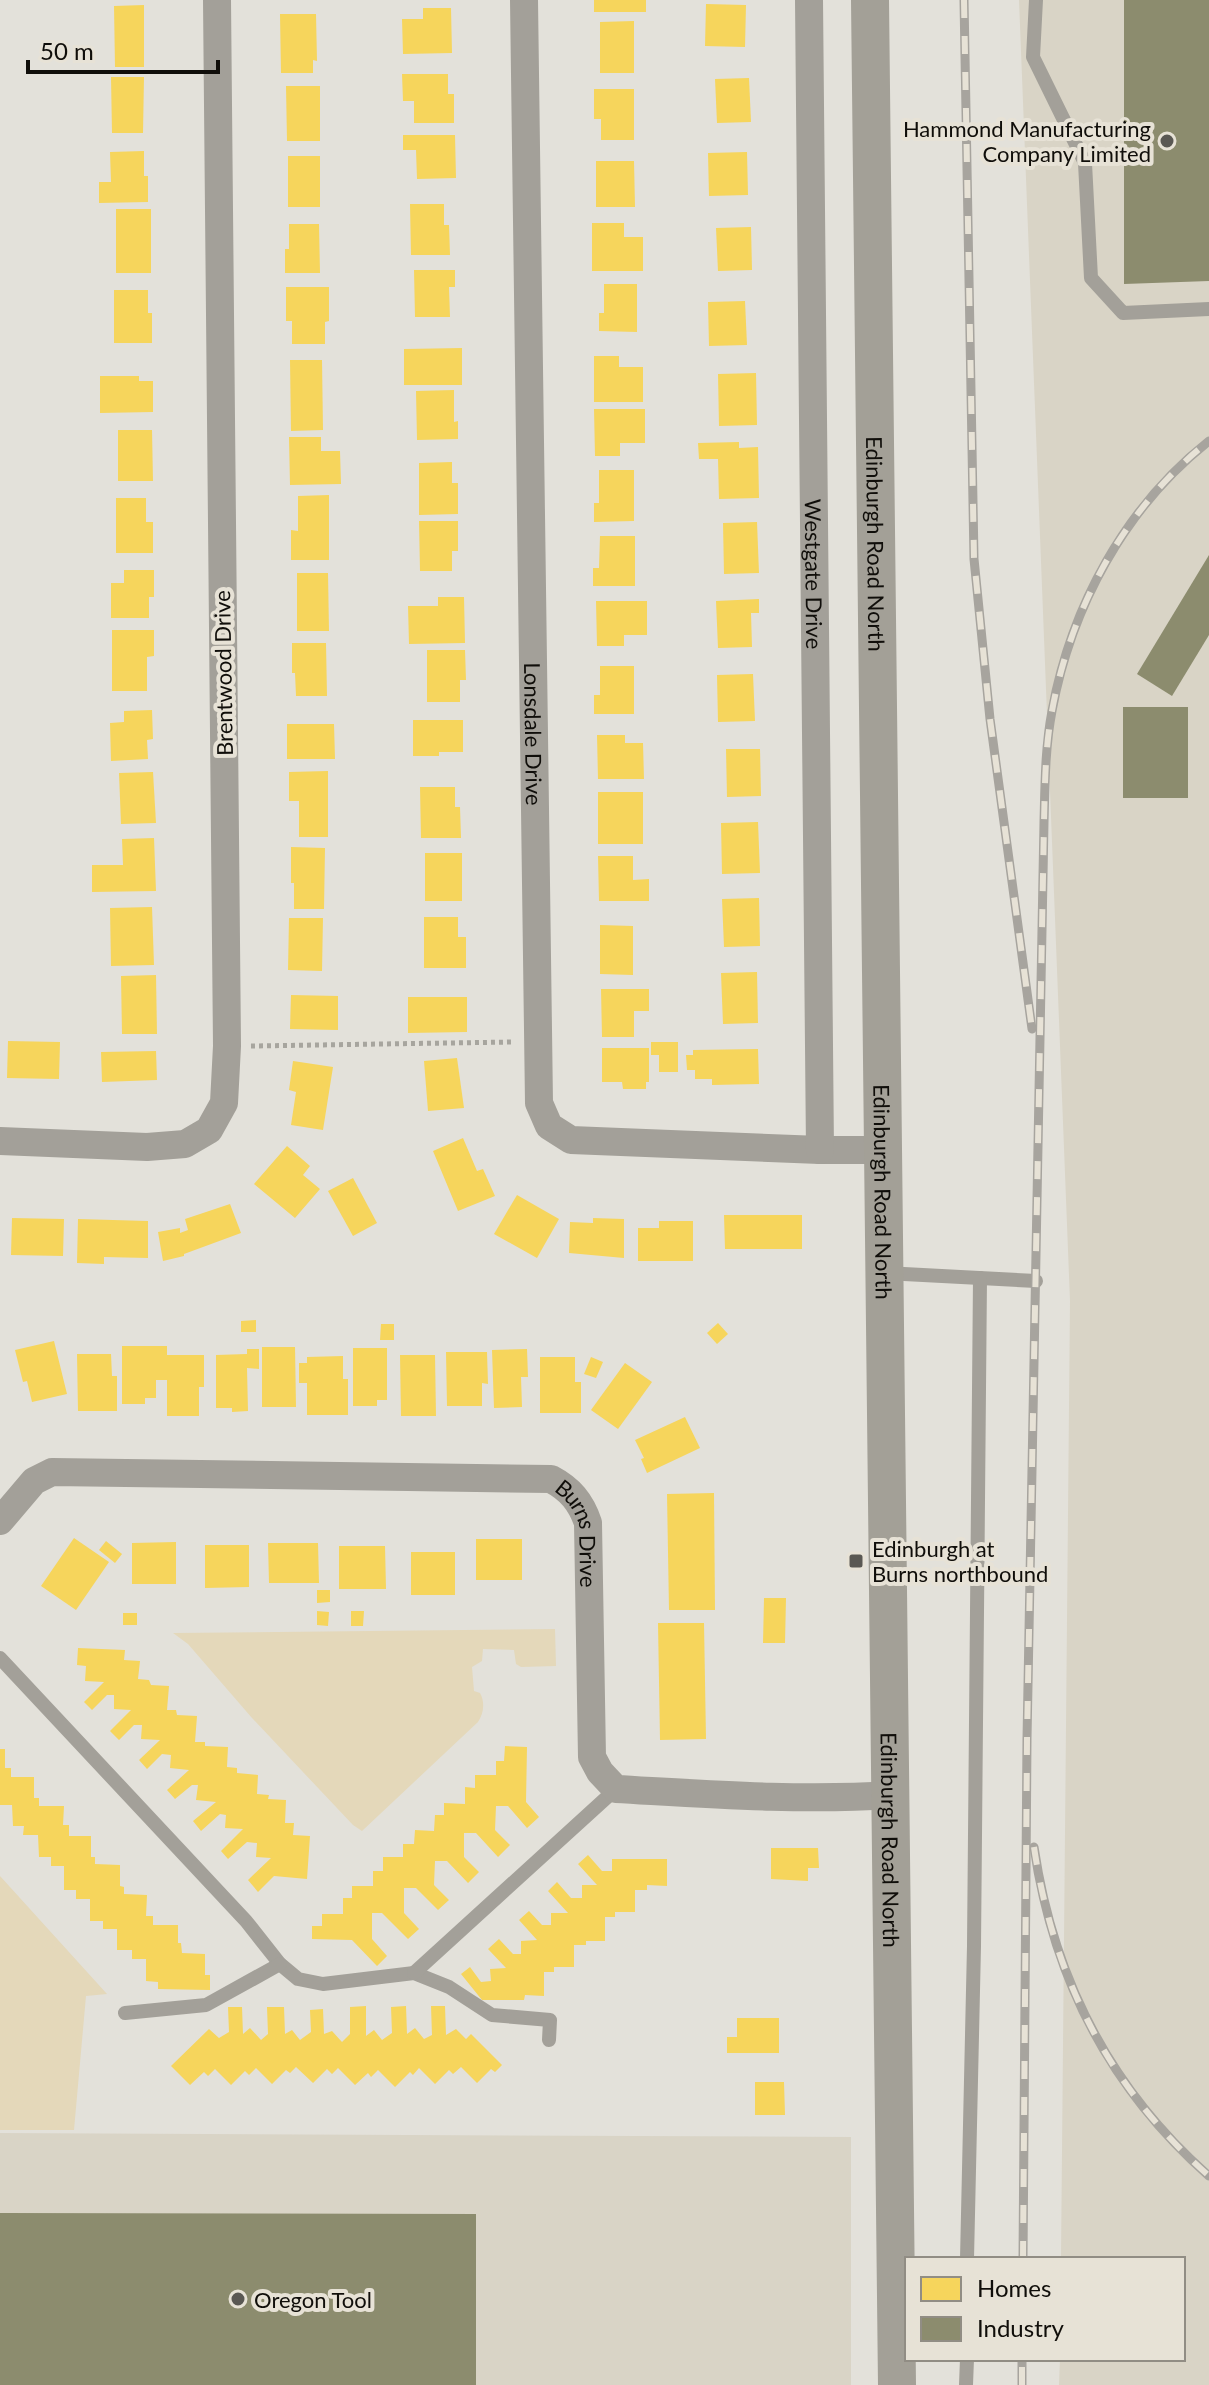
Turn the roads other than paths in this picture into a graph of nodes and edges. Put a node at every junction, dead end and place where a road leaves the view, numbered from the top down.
1 (217, 0) edge
2 (524, 0) edge
3 (809, 0) edge
4 (870, 0) edge
5 (1036, 0) edge
6 (1209, 309) edge
7 (0, 1141) edge
8 (820, 1150) junction
9 (883, 1150) junction
10 (885, 1273) junction
11 (980, 1278) junction
12 (1036, 1281) dead end
13 (0, 1521) edge
14 (0, 1658) edge
15 (616, 1789) junction
16 (891, 1795) junction
17 (280, 1964) junction
18 (414, 1973) junction
19 (125, 2013) dead end
20 (549, 2040) dead end
21 (967, 2257) edge
22 (967, 2361) edge
23 (897, 2385) edge
24 (966, 2385) edge

1 - 7 street, Brentwood Drive
2 - 8 street, Lonsdale Drive
3 - 8 street, Westgate Drive
4 - 9 main road, Edinburgh Road North
5 - 6 lane
8 - 9 street, Lonsdale Drive
9 - 10 main road, Edinburgh Road North
10 - 11 lane
10 - 16 main road, Edinburgh Road North
11 - 12 lane
11 - 21 lane
13 - 15 street, Burns Drive
14 - 17 lane
15 - 16 street
15 - 18 lane
16 - 23 main road, Edinburgh Road North
17 - 18 lane
17 - 19 lane
18 - 20 lane
22 - 24 lane

